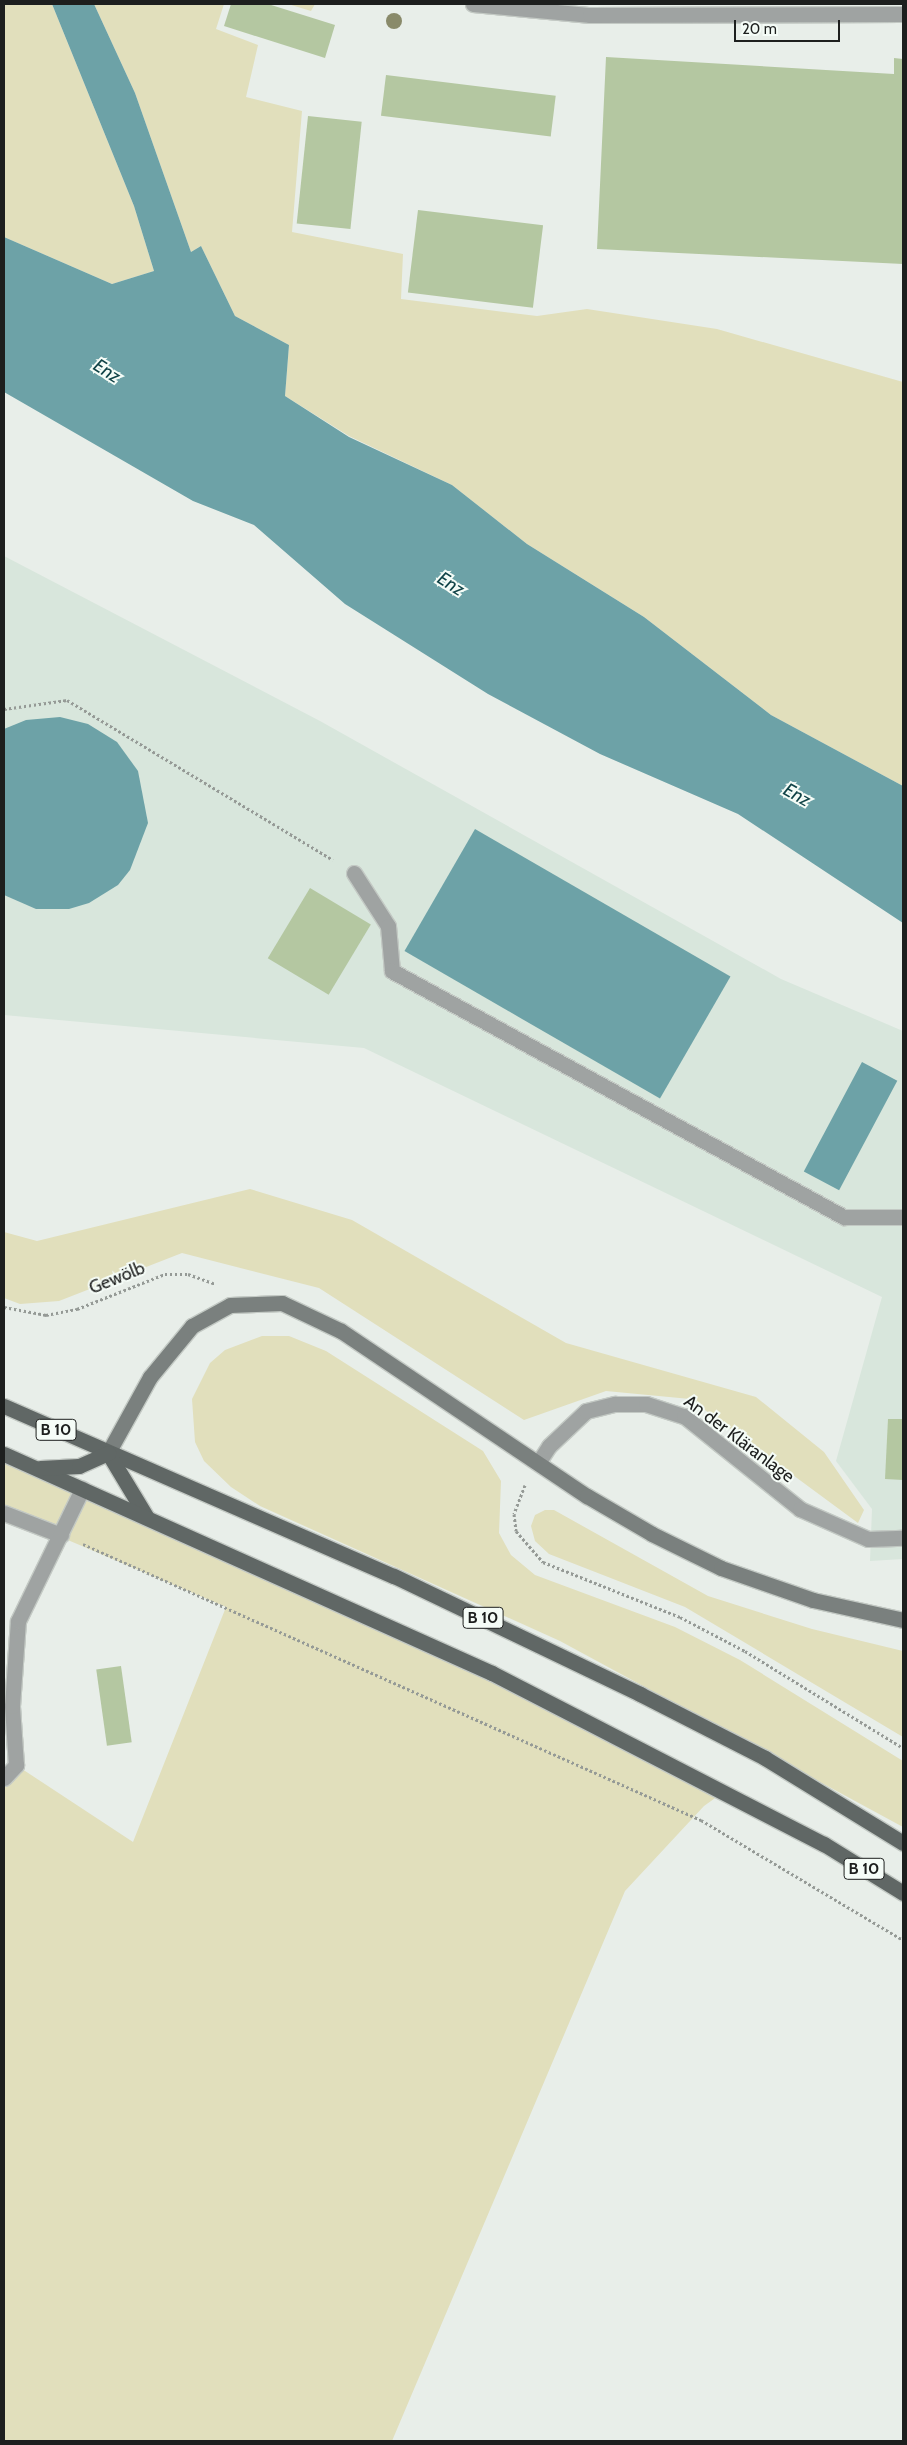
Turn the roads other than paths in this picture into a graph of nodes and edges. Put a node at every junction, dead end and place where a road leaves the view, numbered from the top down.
1 (473, 4) edge
2 (903, 14) edge
3 (354, 873) road end
4 (903, 1217) edge
5 (4, 1406) edge
6 (108, 1453) junction
7 (4, 1454) edge
8 (538, 1463) junction
9 (36, 1469) junction
10 (82, 1489) junction
11 (4, 1513) edge
12 (147, 1518) junction
13 (61, 1535) junction
14 (903, 1538) edge
15 (903, 1620) edge
16 (4, 1778) edge
17 (903, 1843) edge
18 (903, 1893) edge

1 - 2 street
3 - 4 street
5 - 6 main road, B 10
6 - 8 street
6 - 9 main road
6 - 12 main road
6 - 17 main road, B 10
7 - 9 main road, B 10
8 - 14 street, An der Kläranlage
8 - 15 street
9 - 10 main road, B 10
10 - 12 main road, B 10
10 - 13 street
11 - 13 street
12 - 18 main road, B 10
13 - 16 street

